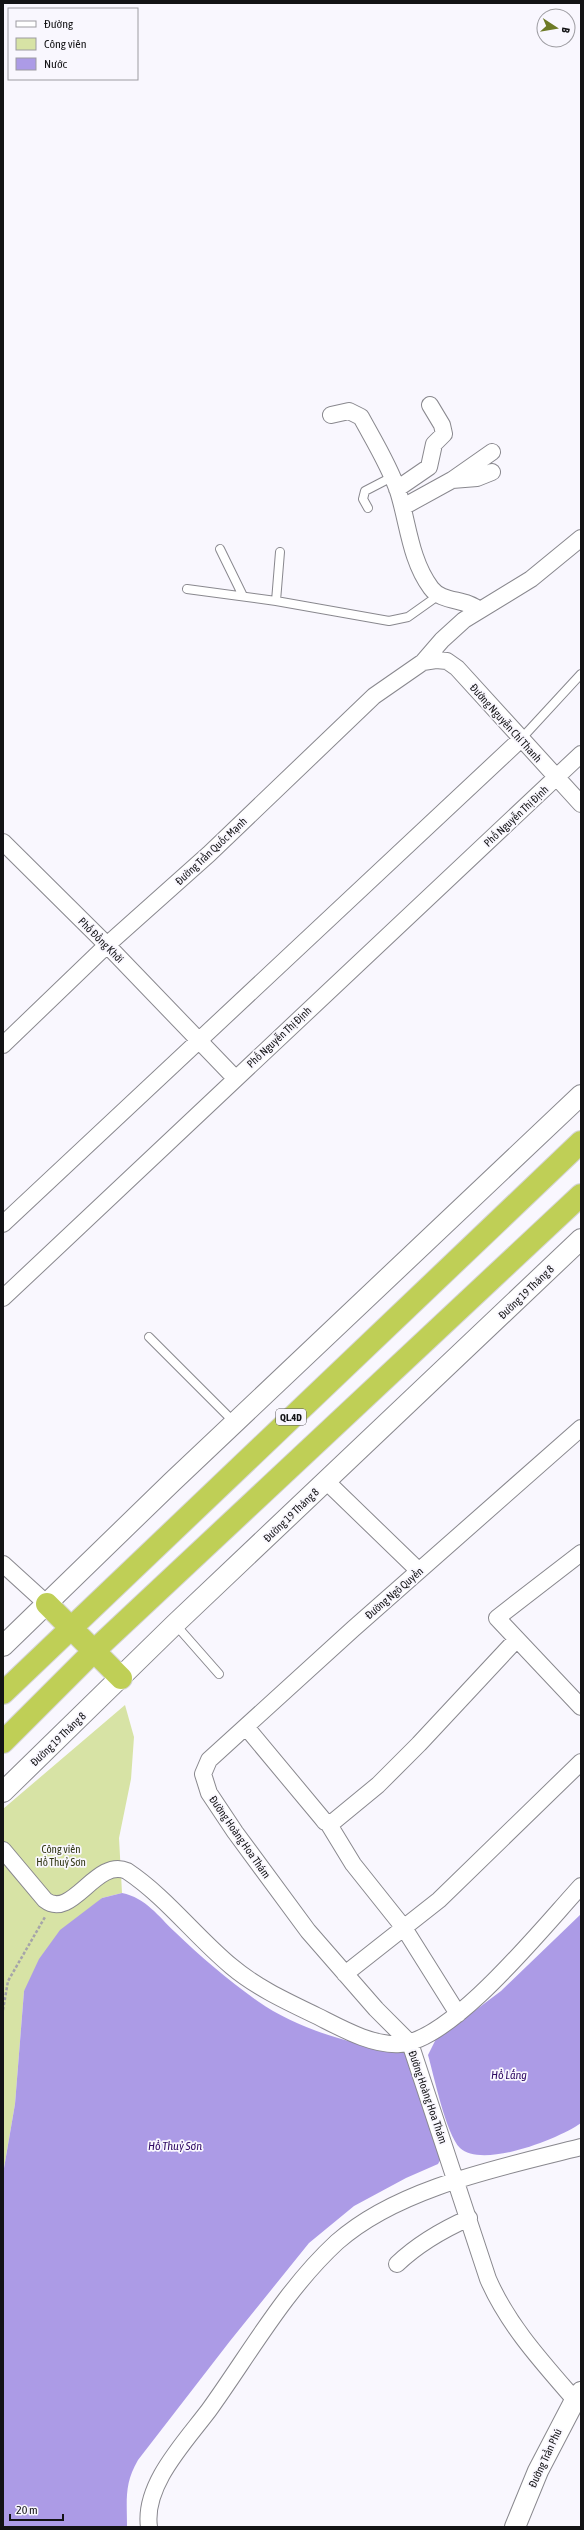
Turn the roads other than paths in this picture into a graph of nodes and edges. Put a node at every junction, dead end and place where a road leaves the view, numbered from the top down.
1 (430, 405) dead end
2 (331, 415) dead end
3 (492, 452) dead end
4 (492, 472) dead end
5 (452, 480) junction
6 (395, 483) junction
7 (403, 507) junction
8 (368, 508) dead end
9 (581, 538) edge
10 (220, 549) dead end
11 (280, 552) dead end
12 (187, 589) dead end
13 (439, 595) junction
14 (243, 596) junction
15 (276, 601) junction
16 (480, 610) junction
17 (423, 662) junction
18 (581, 674) edge
19 (521, 740) junction
20 (581, 754) edge
21 (557, 778) junction
22 (581, 804) edge
23 (3, 842) edge
24 (107, 945) junction
25 (198, 1039) junction
26 (3, 1045) edge
27 (235, 1078) junction
28 (581, 1095) edge
29 (581, 1142) edge
30 (581, 1195) edge
31 (3, 1224) edge
32 (581, 1239) edge
33 (3, 1298) edge
34 (149, 1337) dead end
35 (235, 1424) junction
36 (581, 1428) edge
37 (326, 1481) junction
38 (581, 1554) edge
39 (3, 1564) edge
40 (419, 1571) junction
41 (47, 1604) junction
42 (175, 1624) junction
43 (72, 1628) junction
44 (516, 1640) junction
45 (3, 1646) edge
46 (95, 1650) junction
47 (220, 1674) dead end
48 (121, 1678) junction
49 (3, 1693) edge
50 (581, 1707) edge
51 (246, 1727) junction
52 (3, 1742) edge
53 (209, 1760) joint
54 (581, 1762) edge
55 (3, 1792) edge
56 (328, 1823) junction
57 (3, 1850) edge
58 (581, 1886) edge
59 (404, 1928) junction
60 (345, 1974) junction
61 (458, 2014) junction
62 (410, 2043) junction
63 (581, 2147) edge
64 (456, 2179) junction
65 (469, 2218) junction
66 (397, 2264) dead end
67 (578, 2396) edge
68 (149, 2527) edge
69 (515, 2527) edge

1 - 6 street
2 - 6 street
3 - 5 street
4 - 5 street
5 - 7 street
6 - 7 street
6 - 8 lane
7 - 13 street
9 - 16 street, Đường Trần Quốc Mạnh
10 - 14 lane
11 - 15 lane
12 - 14 lane
13 - 15 lane
13 - 16 street
14 - 15 lane
16 - 17 street, Đường Trần Quốc Mạnh
17 - 19 street, Đường Nguyễn Chí Thanh
17 - 24 street, Đường Trần Quốc Mạnh
18 - 19 lane
19 - 21 street, Đường Nguyễn Chí Thanh
19 - 25 street
20 - 21 street, Phố Nguyễn Thị Định
21 - 22 street, Đường Nguyễn Chí Thanh
21 - 27 street, Phố Nguyễn Thị Định
23 - 24 street, Phố Đồng Khởi
24 - 25 street, Phố Đồng Khởi
24 - 26 street, Đường Trần Quốc Mạnh
25 - 27 street, Phố Đồng Khởi
25 - 31 street
27 - 33 street, Phố Nguyễn Thị Định
28 - 35 street
29 - 43 highway, QL.4D
30 - 46 highway
32 - 37 street, Đường 19 Tháng 8
34 - 35 lane
35 - 41 street
36 - 40 street, Đường Ngô Quyền
37 - 40 street
37 - 42 street, Đường 19 Tháng 8
38 - 44 street
39 - 41 street
40 - 51 street, Đường Ngô Quyền
41 - 43 highway
41 - 45 street
42 - 47 lane
42 - 48 street, Đường 19 Tháng 8
43 - 46 highway
43 - 49 highway, QL.4D
44 - 50 street
44 - 56 street
46 - 48 highway
46 - 52 highway
48 - 55 street, Đường 19 Tháng 8
51 - 53 street, Đường Ngô Quyền
51 - 56 street
53 - 60 street, Đường Hoàng Hoa Thám
54 - 59 street
56 - 59 street
57 - 62 street
58 - 61 street
59 - 60 street
59 - 61 street
60 - 62 street, Đường Hoàng Hoa Thám
61 - 62 street
62 - 64 street, Đường Hoàng Hoa Thám
63 - 64 street
64 - 65 street, Đường Hoàng Hoa Thám
64 - 68 street
65 - 66 street
65 - 67 street, Đường Hoàng Hoa Thám
67 - 69 street, Đường Trần Phú

